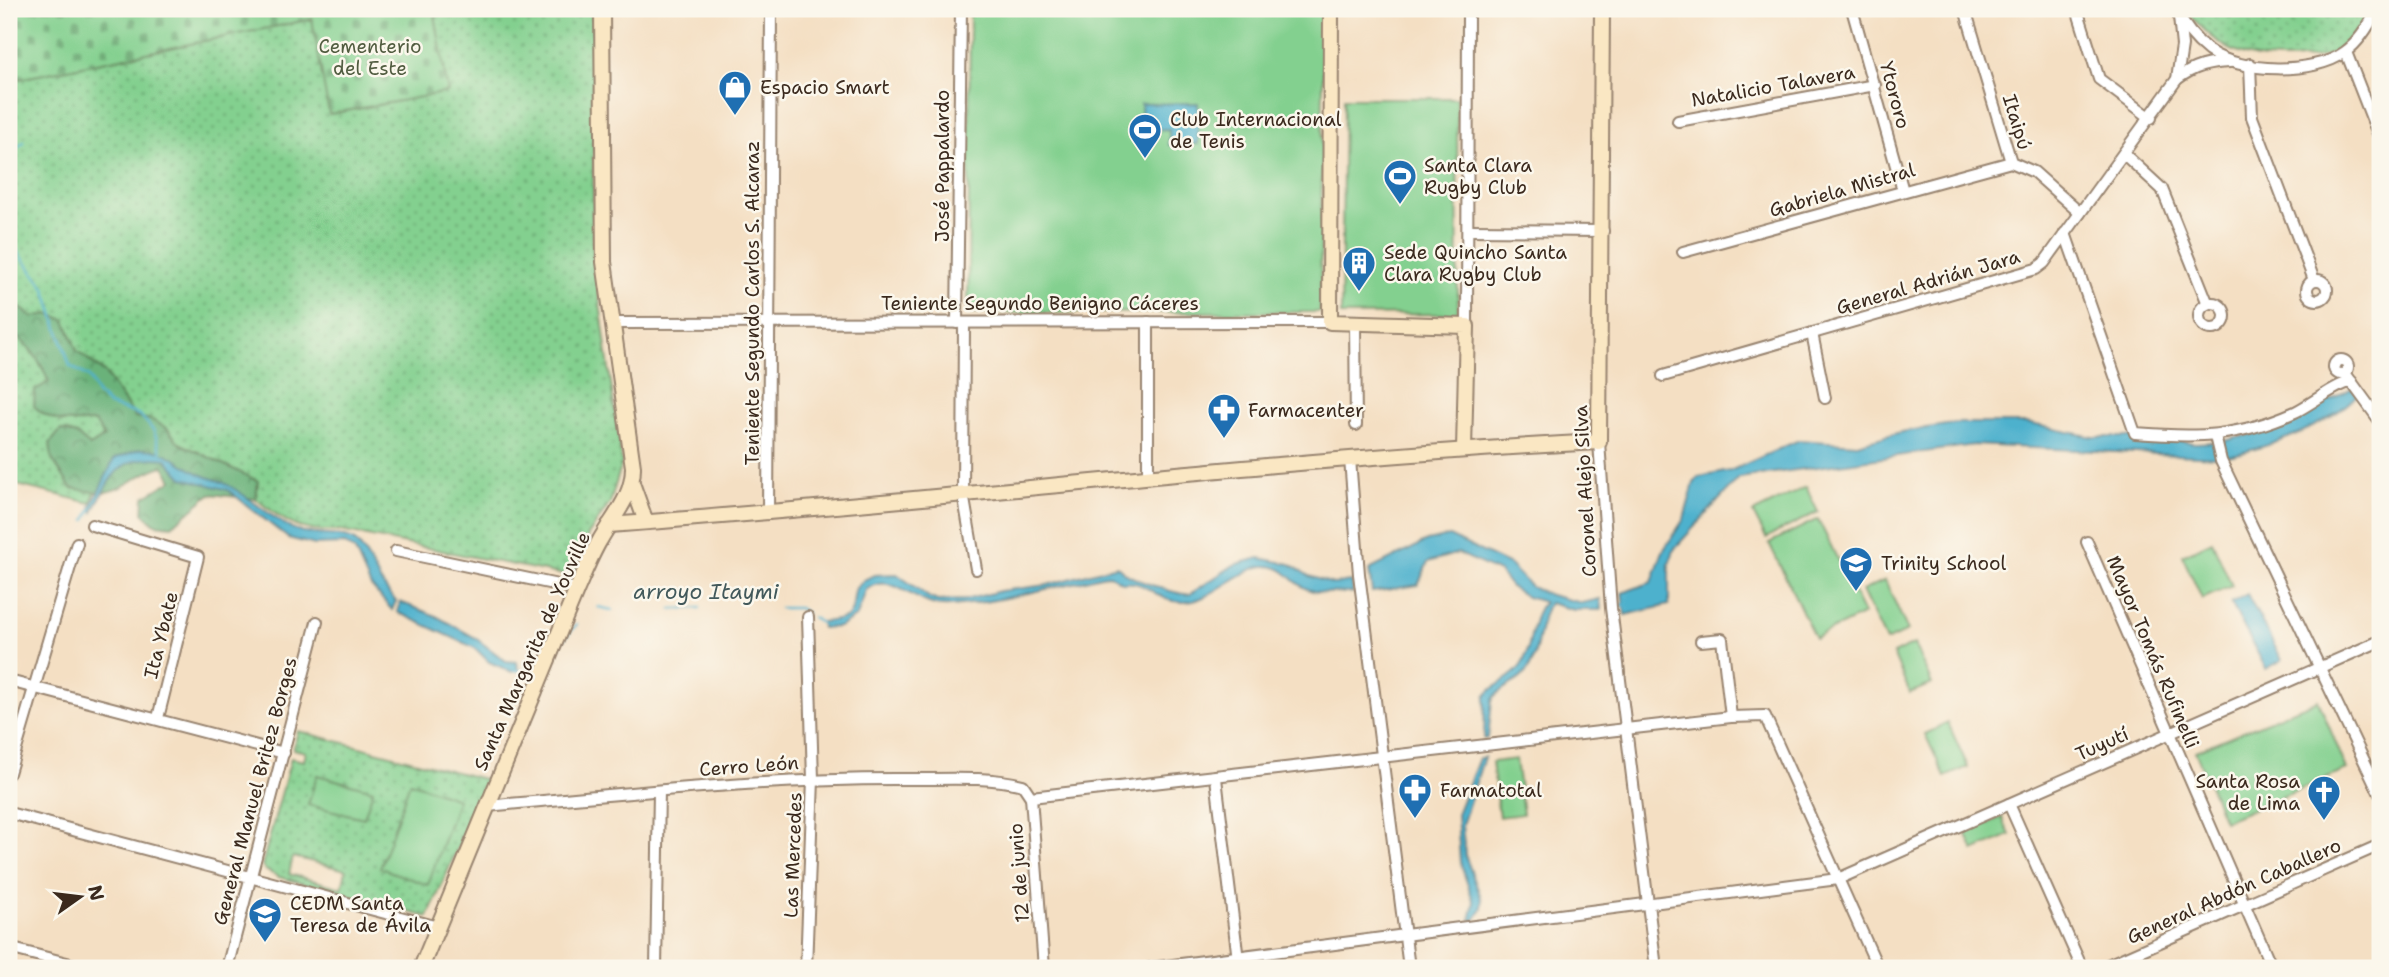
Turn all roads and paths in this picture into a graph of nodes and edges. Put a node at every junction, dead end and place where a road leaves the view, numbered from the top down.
1 (602, 9) edge
2 (771, 9) edge
3 (961, 9) edge
4 (1331, 9) edge
5 (1468, 9) edge
6 (1602, 9) edge
7 (1852, 9) edge
8 (1965, 9) edge
9 (2077, 9) edge
10 (2377, 9) edge
11 (2177, 13) edge
12 (2346, 52) junction
13 (2236, 62) junction
14 (2250, 64) junction
15 (2177, 79) junction
16 (1875, 85) junction
17 (2151, 118) junction
18 (1678, 121) dead end
19 (2380, 139) edge
20 (2124, 154) junction
21 (2011, 162) junction
22 (1903, 191) junction
23 (2080, 213) junction
24 (1468, 230) junction
25 (1603, 231) junction
26 (2065, 233) junction
27 (1683, 252) dead end
28 (2314, 280) dead end
29 (2208, 304) dead end
30 (1148, 322) junction
31 (1330, 322) junction
32 (612, 323) junction
33 (961, 323) junction
34 (1355, 323) junction
35 (770, 324) junction
36 (1467, 326) junction
37 (1812, 333) junction
38 (1663, 376) dead end
39 (1825, 398) dead end
40 (2380, 421) edge
41 (1356, 425) dead end
42 (2215, 437) junction
43 (1599, 442) junction
44 (1464, 449) junction
45 (1350, 459) junction
46 (1148, 475) junction
47 (632, 483) junction
48 (963, 493) junction
49 (768, 514) junction
50 (646, 523) junction
51 (92, 525) dead end
52 (609, 525) junction
53 (2087, 542) dead end
54 (77, 543) dead end
55 (396, 551) dead end
56 (976, 569) dead end
57 (577, 589) junction
58 (808, 617) dead end
59 (317, 622) dead end
60 (1701, 641) dead end
61 (2380, 641) edge
62 (2320, 670) junction
63 (9, 681) edge
64 (36, 687) junction
65 (1731, 718) junction
66 (158, 719) junction
67 (1626, 730) junction
68 (2168, 734) junction
69 (284, 753) junction
70 (1382, 758) junction
71 (9, 773) edge
72 (1216, 778) junction
73 (813, 779) junction
74 (1015, 783) joint
75 (659, 790) junction
76 (2380, 794) edge
77 (1031, 797) junction
78 (2009, 804) junction
79 (486, 806) junction
80 (9, 813) edge
81 (2380, 845) edge
82 (251, 878) junction
83 (1838, 879) junction
84 (1647, 902) junction
85 (2243, 905) junction
86 (438, 927) junction
87 (1405, 935) junction
88 (9, 947) edge
89 (1238, 963) edge
90 (86, 968) edge
91 (227, 968) edge
92 (421, 968) edge
93 (656, 968) edge
94 (806, 968) edge
95 (1044, 968) edge
96 (1150, 968) edge
97 (1409, 968) edge
98 (1656, 968) edge
99 (1878, 968) edge
100 (2082, 968) edge
101 (2101, 968) edge
102 (2272, 968) edge

1 - 32 main road, Santa Margarita de Youville
2 - 35 street, Teniente Segundo Carlos S. Alcaraz
3 - 33 street, José Pappalardo
4 - 31 main road
5 - 24 street
6 - 25 main road, Coronel Alejo Silva
7 - 16 street, Ytororo
8 - 21 street, Itaipú
9 - 17 street
10 - 12 street
11 - 13 street
11 - 15 street, General Adrián Jara
12 - 14 street
12 - 19 street
13 - 14 street
13 - 15 street
14 - 28 street
15 - 17 street, General Adrián Jara
16 - 18 street, Natalicio Talavera
16 - 22 street, Ytororo
17 - 20 street, General Adrián Jara
20 - 23 street, General Adrián Jara
20 - 29 street
21 - 22 street, Gabriela Mistral
21 - 23 street, Itaipú
22 - 27 street, Gabriela Mistral
23 - 26 street, General Adrián Jara
24 - 25 street
24 - 36 street
25 - 43 main road, Coronel Alejo Silva
26 - 37 street, General Adrián Jara
26 - 42 street
30 - 31 street, Teniente Segundo Benigno Cáceres
30 - 33 street, Teniente Segundo Benigno Cáceres
30 - 46 street
31 - 34 main road, Teniente Segundo Benigno Cáceres
32 - 35 street, Teniente Segundo Benigno Cáceres
32 - 47 main road, Santa Margarita de Youville
33 - 35 street, Teniente Segundo Benigno Cáceres
33 - 48 street, José Pappalardo
34 - 36 main road, Teniente Segundo Benigno Cáceres
34 - 41 street
35 - 49 street, Teniente Segundo Carlos S. Alcaraz
36 - 44 main road
37 - 38 street, General Adrián Jara
37 - 39 street
40 - 42 street
42 - 62 street
43 - 44 main road
43 - 67 street, Coronel Alejo Silva
44 - 45 main road
45 - 46 main road
45 - 70 street
46 - 48 main road
47 - 50 main road
47 - 52 main road, Santa Margarita de Youville
48 - 49 main road
48 - 56 street, José Pappalardo
49 - 50 main road
50 - 52 main road
51 - 66 street, Ita Ybate
52 - 57 main road, Santa Margarita de Youville
53 - 68 street, Mayor Tomás Rufinelli
54 - 64 street
55 - 57 street
57 - 79 main road, Santa Margarita de Youville
58 - 73 street, Las Mercedes
59 - 69 street, General Manuel Britez Borges
60 - 65 street
61 - 62 street, Tuyutí
62 - 68 street, Tuyutí
62 - 76 street
63 - 64 street
64 - 66 street
64 - 71 street
65 - 67 street
65 - 83 street
66 - 69 street
67 - 70 street
67 - 84 street, Coronel Alejo Silva
68 - 78 street, Tuyutí
68 - 85 street, Mayor Tomás Rufinelli
69 - 82 street, General Manuel Britez Borges
70 - 72 street
70 - 87 street
72 - 77 street
72 - 89 street
73 - 74 street, Cerro León
73 - 75 street, Cerro León
73 - 94 street, Las Mercedes
74 - 77 street, 12 de junio
75 - 79 street, Cerro León
75 - 93 street
77 - 95 street, 12 de junio
78 - 83 street, Tuyutí
78 - 100 street
79 - 86 main road, Santa Margarita de Youville
80 - 82 street
81 - 85 street, General Abdón Caballero
82 - 86 street
82 - 91 street, General Manuel Britez Borges
83 - 84 street, Tuyutí
83 - 99 street
84 - 87 street, Tuyutí
84 - 98 street, Coronel Alejo Silva
85 - 101 street, General Abdón Caballero
85 - 102 street, Mayor Tomás Rufinelli
86 - 92 main road, Santa Margarita de Youville
87 - 89 street, Tuyutí
87 - 97 street
88 - 90 street
89 - 96 street, Tuyutí

